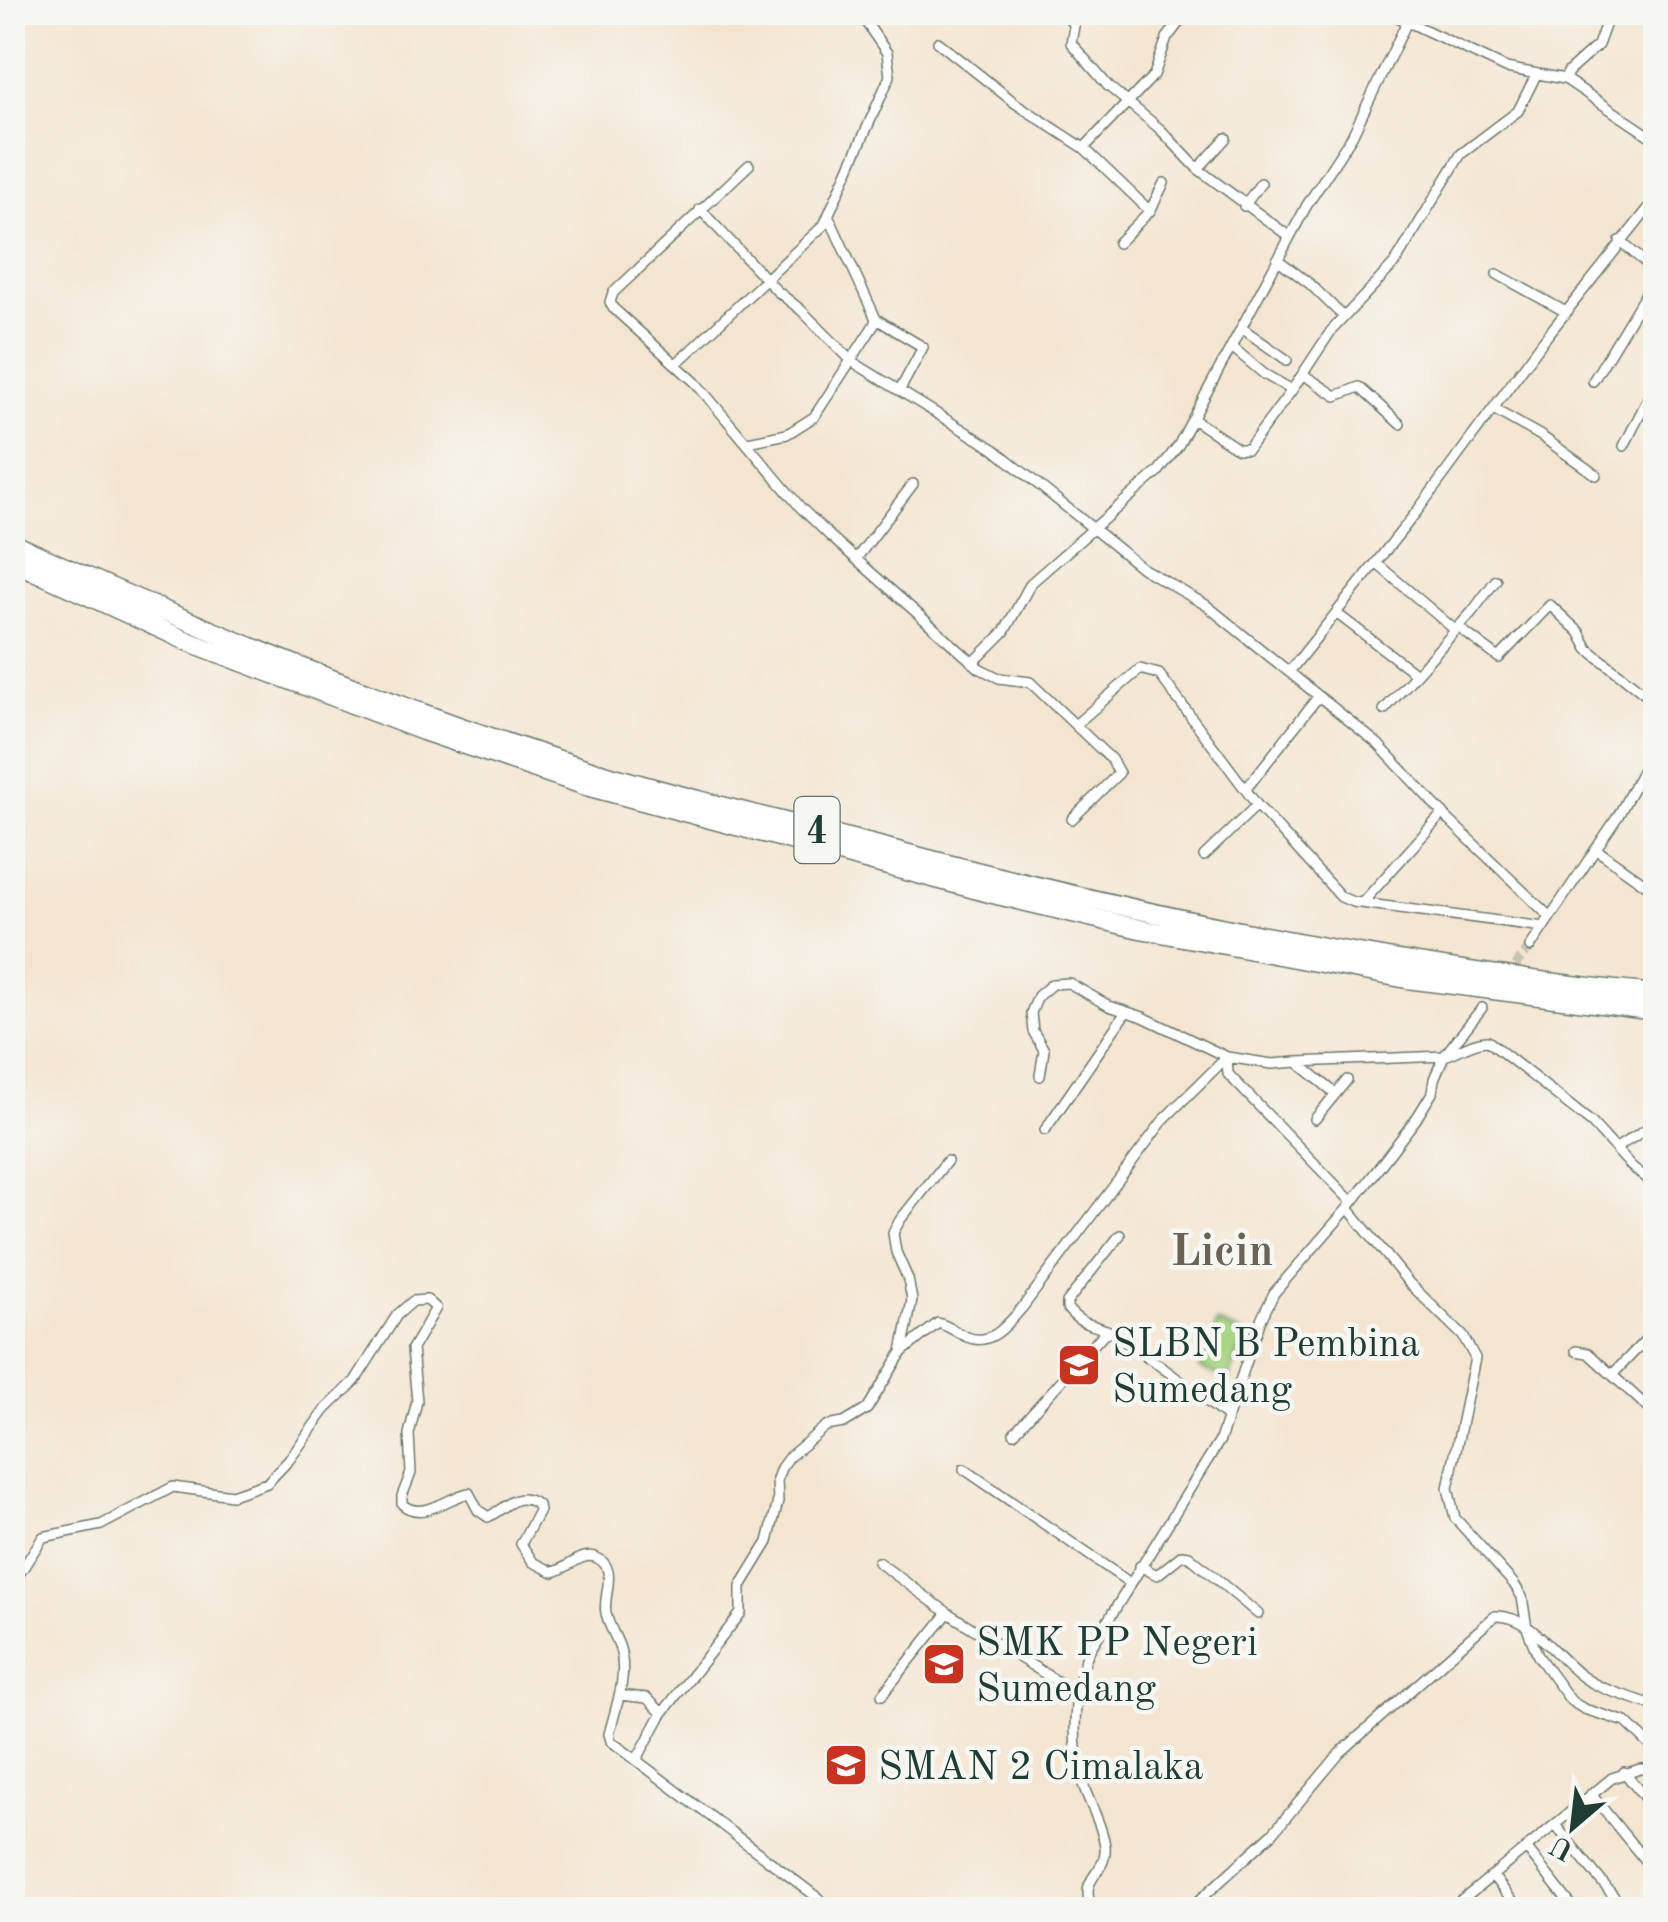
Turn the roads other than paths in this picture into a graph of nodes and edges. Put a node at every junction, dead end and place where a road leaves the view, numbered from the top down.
1 (859, 12) edge
2 (1064, 12) edge
3 (1187, 12) edge
4 (1387, 12) edge
5 (1610, 12) edge
6 (1406, 24) junction
7 (938, 42) dead end
8 (1536, 75) junction
9 (1565, 79) junction
10 (1126, 103) junction
11 (1226, 138) dead end
12 (1656, 140) edge
13 (1084, 148) junction
14 (749, 165) dead end
15 (1198, 169) junction
16 (1164, 183) dead end
17 (1260, 184) dead end
18 (1656, 199) edge
19 (1244, 206) junction
20 (700, 209) junction
21 (1150, 211) junction
22 (828, 217) junction
23 (1290, 238) junction
24 (1620, 241) junction
25 (1118, 243) dead end
26 (1277, 259) junction
27 (1497, 274) dead end
28 (765, 278) junction
29 (1655, 280) edge
30 (1566, 312) junction
31 (1344, 317) junction
32 (876, 319) junction
33 (1243, 329) junction
34 (1232, 347) junction
35 (1287, 360) dead end
36 (853, 362) junction
37 (676, 364) junction
38 (1304, 374) junction
39 (1594, 381) dead end
40 (1656, 384) edge
41 (900, 390) junction
42 (1292, 390) junction
43 (1495, 410) junction
44 (1193, 419) junction
45 (1400, 424) dead end
46 (748, 442) junction
47 (1624, 446) dead end
48 (1596, 475) dead end
49 (913, 484) dead end
50 (1094, 529) junction
51 (12, 543) edge
52 (856, 559) junction
53 (12, 562) edge
54 (1376, 563) junction
55 (1496, 580) dead end
56 (1336, 613) junction
57 (1456, 628) junction
58 (972, 663) junction
59 (1289, 672) junction
60 (1416, 674) junction
61 (1318, 697) junction
62 (1656, 704) edge
63 (1384, 710) dead end
64 (1075, 725) junction
65 (1656, 744) edge
66 (1246, 789) junction
67 (1257, 805) junction
68 (1443, 813) junction
69 (1072, 819) dead end
70 (1596, 850) junction
71 (1204, 856) dead end
72 (1656, 892) edge
73 (1363, 902) junction
74 (1547, 922) junction
75 (1530, 947) tunnel mouth
76 (1656, 994) edge
77 (1482, 1008) dead end
78 (1656, 1010) edge
79 (1126, 1012) junction
80 (1444, 1056) junction
81 (1227, 1057) junction
82 (1297, 1062) junction
83 (1040, 1076) dead end
84 (1346, 1080) dead end
85 (1336, 1094) junction
86 (1315, 1119) dead end
87 (1656, 1123) edge
88 (1045, 1130) dead end
89 (1616, 1148) junction
90 (947, 1161) dead end
91 (1656, 1184) edge
92 (1350, 1205) junction
93 (1120, 1235) dead end
94 (1656, 1329) edge
95 (1107, 1330) junction
96 (1576, 1350) dead end
97 (902, 1352) junction
98 (1612, 1375) junction
99 (1656, 1415) edge
100 (1228, 1417) junction
101 (1014, 1433) dead end
102 (964, 1469) dead end
103 (878, 1562) dead end
104 (1140, 1566) junction
105 (1130, 1583) junction
106 (12, 1584) edge
107 (948, 1613) junction
108 (1258, 1614) dead end
109 (1526, 1628) junction
110 (882, 1694) dead end
111 (619, 1695) junction
112 (1080, 1696) junction
113 (1656, 1707) edge
114 (662, 1713) junction
115 (1656, 1750) edge
116 (637, 1760) junction
117 (1656, 1770) edge
118 (1624, 1772) junction
119 (1592, 1794) junction
120 (1656, 1812) edge
121 (1556, 1826) junction
122 (1527, 1849) junction
123 (1656, 1874) edge
124 (1493, 1876) junction
125 (1656, 1890) edge
126 (1656, 1900) edge
127 (1634, 1909) edge
128 (834, 1910) edge
129 (1093, 1910) edge
130 (1188, 1910) edge
131 (1458, 1910) edge
132 (1519, 1910) edge
133 (1575, 1910) edge

1 - 22 street
2 - 10 street
3 - 10 street
4 - 6 street
5 - 9 street
6 - 8 street
6 - 23 street
7 - 13 street
8 - 9 street
8 - 31 street
9 - 12 street
10 - 13 street
10 - 15 street
11 - 15 street
13 - 21 street
14 - 20 street
15 - 19 street
16 - 21 street
17 - 19 street
18 - 24 street
19 - 23 street
20 - 28 street
20 - 37 street
21 - 25 street
22 - 28 street
22 - 32 street
23 - 26 street
24 - 29 street
24 - 30 street
26 - 31 street
26 - 33 street
27 - 30 street
28 - 36 street
28 - 37 street
29 - 39 street
30 - 43 street
31 - 38 street
32 - 36 street
32 - 41 street
33 - 34 street
33 - 35 street
34 - 42 street
34 - 44 street
36 - 41 street
36 - 46 street
37 - 46 street
38 - 42 street
38 - 45 street
40 - 47 street
41 - 50 street
42 - 44 street
43 - 48 street
43 - 54 street
44 - 50 street
46 - 52 street
49 - 52 street
50 - 58 street
50 - 59 street
51 - 76 highway, 4
52 - 58 street
53 - 78 highway, 4
54 - 56 street
54 - 57 street
55 - 57 street
56 - 59 street
56 - 60 street
57 - 60 street
57 - 62 street
58 - 64 street
59 - 61 street
60 - 63 street
61 - 66 street
61 - 68 street
64 - 66 street
64 - 69 street
65 - 70 street
66 - 67 street
67 - 71 street
67 - 73 street
68 - 73 street
68 - 74 street
70 - 72 street
70 - 74 street
73 - 74 street
74 - 75 street
77 - 80 street
79 - 81 street
79 - 83 street
79 - 88 street
80 - 82 street
80 - 89 street
80 - 92 street
81 - 82 street
81 - 92 street
81 - 97 street
82 - 85 street
84 - 85 street
85 - 86 street
87 - 89 street
89 - 91 street
90 - 97 street
92 - 100 street
92 - 109 street
93 - 95 street
94 - 98 street
95 - 100 street
95 - 101 street
96 - 98 street
97 - 114 street
98 - 99 street
100 - 104 street
102 - 105 street
103 - 107 street
104 - 105 street
104 - 108 street
105 - 112 street
106 - 111 street
107 - 110 street
107 - 112 street
109 - 113 street
109 - 115 street
109 - 130 street
111 - 114 street
111 - 116 street
112 - 129 street
114 - 116 street
116 - 128 street
117 - 118 street
118 - 119 street
118 - 120 street
119 - 121 street
119 - 123 street
121 - 122 street
121 - 127 street
122 - 124 street
122 - 133 street
124 - 131 street
124 - 132 street
125 - 127 street
126 - 127 street

